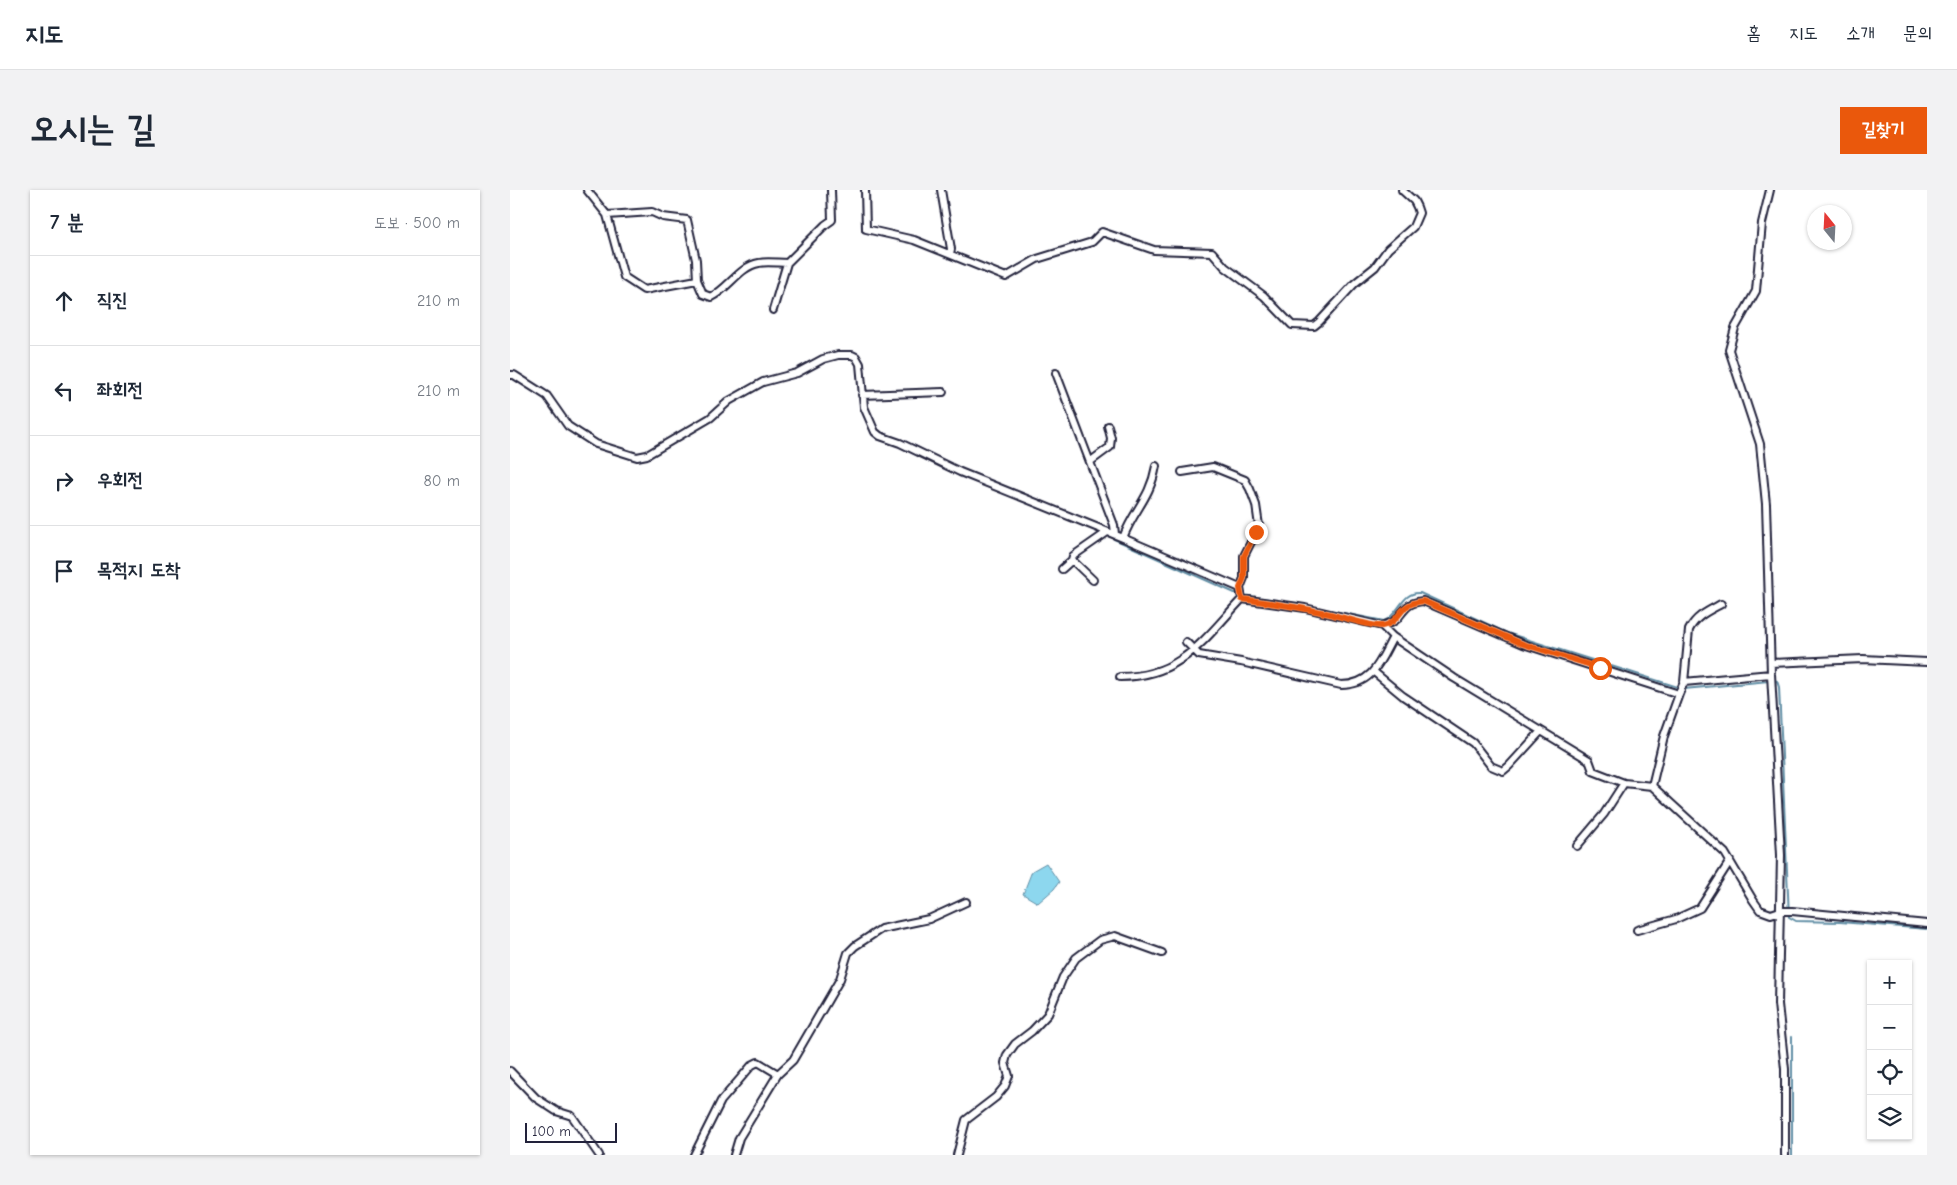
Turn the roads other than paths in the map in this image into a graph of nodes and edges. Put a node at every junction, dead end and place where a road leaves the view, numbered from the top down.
1 (587, 190) edge
2 (831, 190) edge
3 (865, 190) edge
4 (941, 190) edge
5 (1402, 190) edge
6 (1770, 190) edge
7 (607, 215) junction
8 (950, 254) junction
9 (787, 263) junction
10 (697, 280) junction
11 (773, 310) dead end
12 (1056, 372) dead end
13 (510, 375) edge
14 (944, 392) dead end
15 (862, 395) junction
16 (1108, 426) dead end
17 (1091, 461) junction
18 (1156, 466) dead end
19 (1182, 472) dead end
20 (1106, 533) junction
21 (1115, 534) junction
22 (1122, 538) junction
23 (1072, 560) junction
24 (1062, 570) dead end
25 (1093, 580) dead end
26 (1241, 594) junction
27 (1721, 604) dead end
28 (1382, 626) junction
29 (1393, 637) junction
30 (1186, 642) dead end
31 (1194, 652) junction
32 (1927, 662) edge
33 (1770, 663) junction
34 (1374, 672) junction
35 (1120, 677) dead end
36 (1771, 678) junction
37 (1681, 688) junction
38 (1541, 731) junction
39 (1624, 783) junction
40 (1652, 786) junction
41 (1577, 846) dead end
42 (1730, 861) junction
43 (966, 902) dead end
44 (1786, 911) junction
45 (1927, 924) edge
46 (1637, 930) dead end
47 (1162, 954) dead end
48 (510, 1071) edge
49 (778, 1074) junction
50 (599, 1155) edge
51 (694, 1155) edge
52 (734, 1155) edge
53 (958, 1155) edge
54 (1785, 1155) edge

1 - 7 street
2 - 9 street
3 - 8 street
4 - 8 street
5 - 8 street
6 - 33 street
7 - 10 street
7 - 10 street
9 - 10 street
9 - 11 street
12 - 17 street
13 - 15 street
14 - 15 street
15 - 20 street
16 - 17 street
17 - 21 street
18 - 22 street
19 - 26 street
20 - 21 street
20 - 23 street
21 - 22 street
22 - 26 street
23 - 24 street
23 - 25 street
26 - 28 street
26 - 31 street
27 - 37 street
28 - 29 street
28 - 37 street
29 - 34 street
29 - 38 street
30 - 31 street
31 - 34 street
31 - 35 street
32 - 33 street
33 - 36 street
34 - 38 street
36 - 37 street
36 - 44 street
37 - 40 street
38 - 39 street
39 - 40 street
39 - 41 street
40 - 42 street
42 - 44 street
42 - 46 street
43 - 49 street
44 - 45 street
44 - 54 street
47 - 53 street
48 - 50 street
49 - 51 street
49 - 52 street

